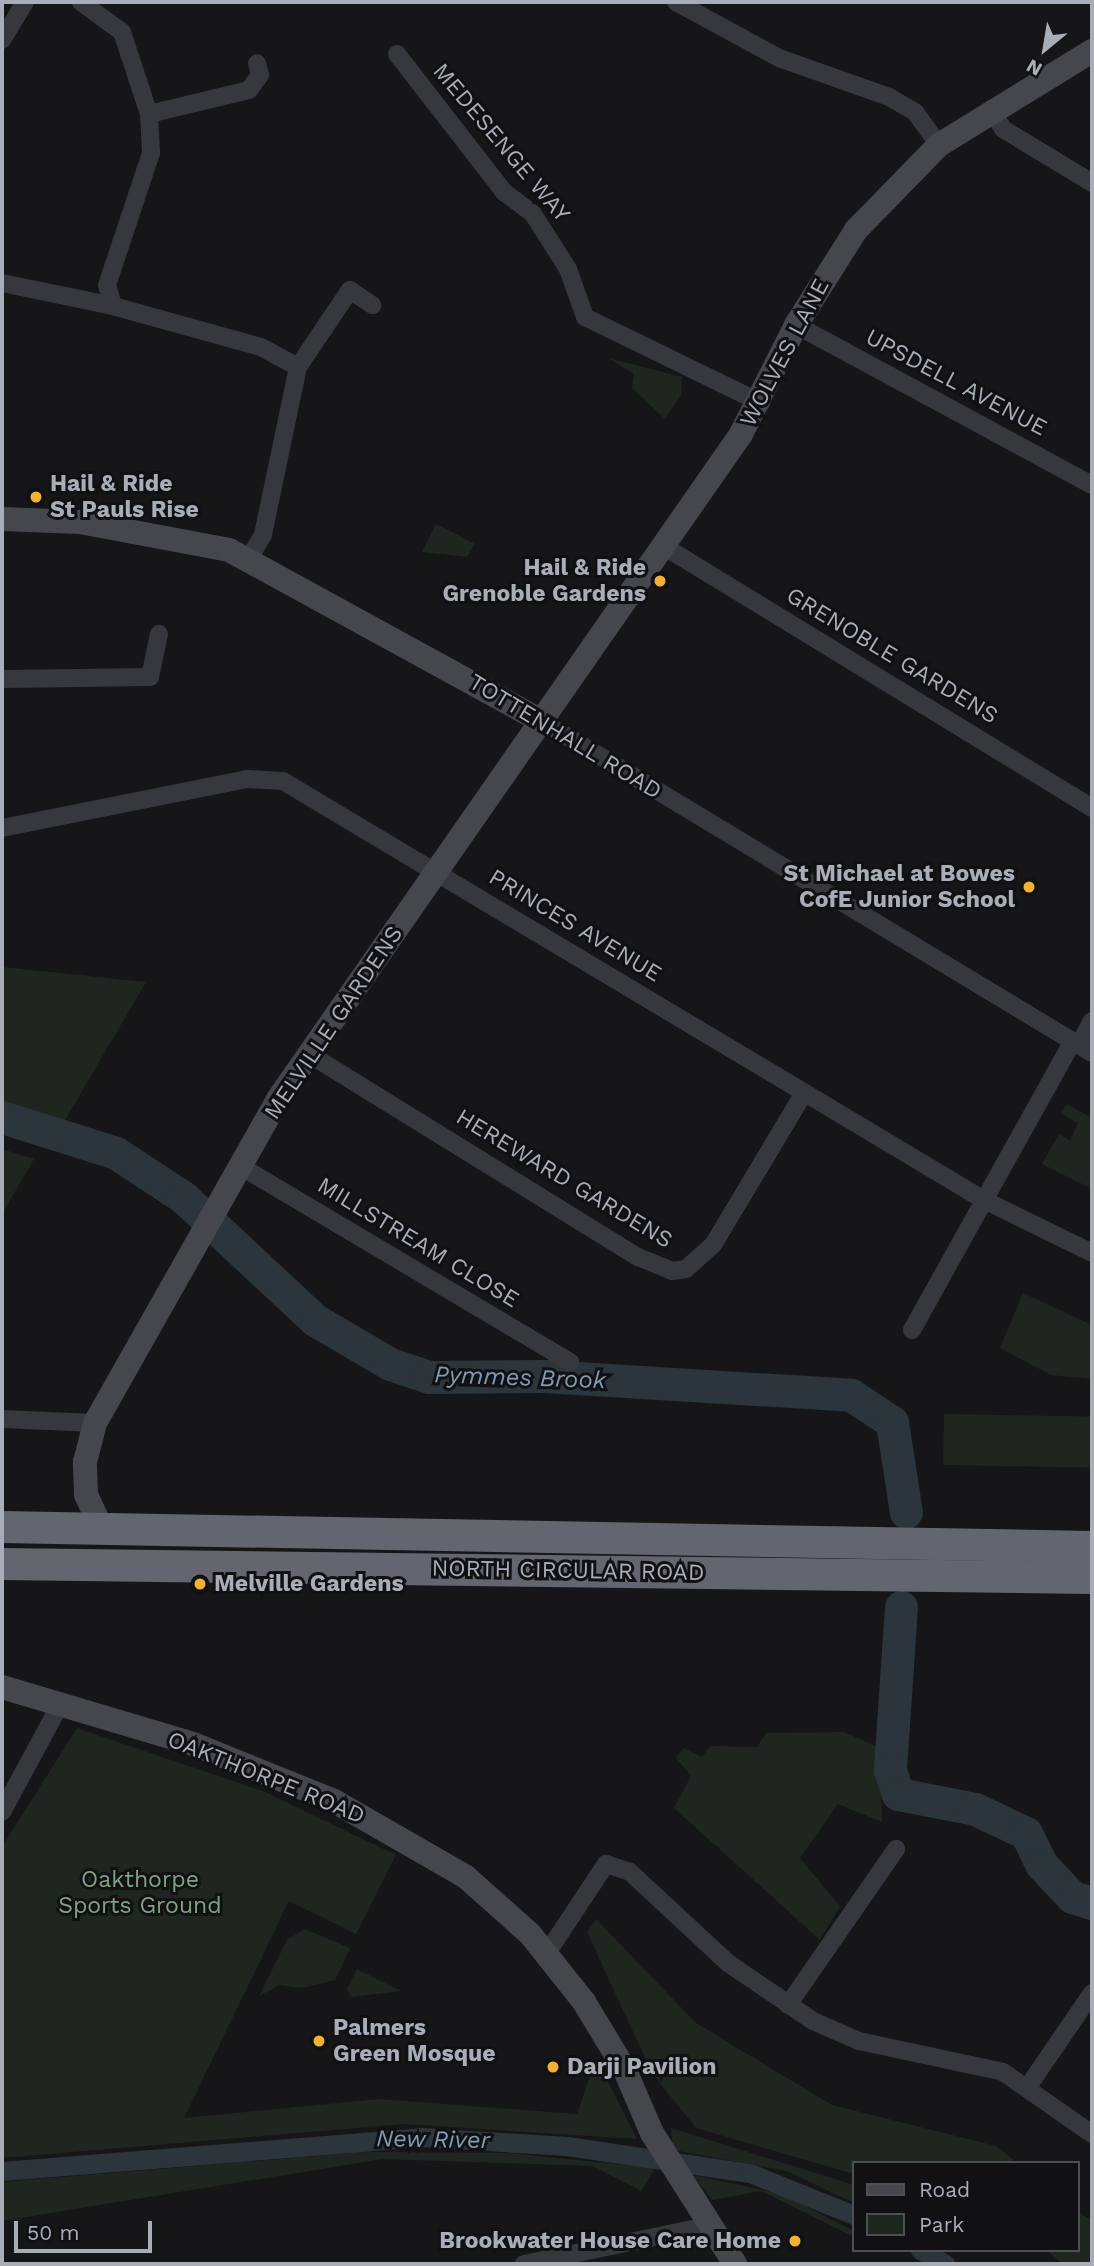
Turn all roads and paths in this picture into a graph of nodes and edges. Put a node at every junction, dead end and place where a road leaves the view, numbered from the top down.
1 (25, 2) edge
2 (81, 2) edge
3 (676, 2) edge
4 (2, 40) edge
5 (1092, 51) edge
6 (397, 54) dead end
7 (257, 63) dead end
8 (991, 109) junction
9 (149, 114) junction
10 (939, 145) junction
11 (1092, 183) edge
12 (2, 282) edge
13 (372, 305) dead end
14 (113, 306) junction
15 (796, 325) junction
16 (298, 367) junction
17 (761, 403) junction
18 (1092, 485) edge
19 (2, 519) edge
20 (665, 547) junction
21 (249, 558) junction
22 (159, 634) dead end
23 (2, 679) edge
24 (545, 723) junction
25 (1092, 808) edge
26 (2, 828) edge
27 (438, 872) junction
28 (1092, 1021) edge
29 (1081, 1047) edge
30 (309, 1054) junction
31 (804, 1093) junction
32 (240, 1166) junction
33 (984, 1200) junction
34 (1092, 1253) edge
35 (912, 1330) dead end
36 (570, 1362) dead end
37 (2, 1419) edge
38 (95, 1423) junction
39 (96, 1519) junction
40 (2, 1527) edge
41 (1092, 1547) edge
42 (2, 1564) edge
43 (1092, 1578) edge
44 (2, 1687) edge
45 (61, 1703) junction
46 (2, 1812) edge
47 (896, 1849) dead end
48 (547, 1953) junction
49 (1092, 1993) edge
50 (788, 2005) junction
51 (1027, 2088) junction
52 (1092, 2134) edge
53 (713, 2225) junction
54 (547, 2263) edge
55 (524, 2264) edge
56 (735, 2264) edge

1 - 4 street
2 - 9 street
3 - 10 street
5 - 8 street, WOLVES LANE
6 - 17 street, MEDESENGE WAY
7 - 9 street
8 - 10 street, WOLVES LANE
8 - 11 street
9 - 14 street
10 - 15 street, WOLVES LANE
12 - 14 street
13 - 16 street
14 - 16 street
15 - 17 street, WOLVES LANE
15 - 18 street, UPSDELL AVENUE
16 - 21 street
17 - 20 street, WOLVES LANE
19 - 21 street, TOTTENHALL ROAD
20 - 24 street, WOLVES LANE
20 - 25 street, GRENOBLE GARDENS
21 - 24 street, TOTTENHALL ROAD
22 - 23 street
24 - 27 street, MELVILLE GARDENS
24 - 29 street, TOTTENHALL ROAD
26 - 27 street, PRINCES AVENUE
27 - 30 street, MELVILLE GARDENS
27 - 31 street, PRINCES AVENUE
28 - 29 street
29 - 33 street
30 - 31 street, HEREWARD GARDENS
30 - 32 street, MELVILLE GARDENS
31 - 33 street, PRINCES AVENUE
32 - 36 street, MILLSTREAM CLOSE
32 - 38 street, MELVILLE GARDENS
33 - 34 street, PRINCES AVENUE
33 - 35 street
37 - 38 street
38 - 39 street, MELVILLE GARDENS
39 - 40 highway, NORTH CIRCULAR ROAD
39 - 41 highway, NORTH CIRCULAR ROAD
42 - 43 highway, NORTH CIRCULAR ROAD
44 - 45 street, OAKTHORPE ROAD
45 - 46 street
45 - 48 street, OAKTHORPE ROAD
47 - 50 street
48 - 50 street
48 - 53 street, OAKTHORPE ROAD
49 - 51 street
50 - 51 street
51 - 52 street
53 - 54 street
53 - 56 street, OAKTHORPE ROAD
54 - 55 street

